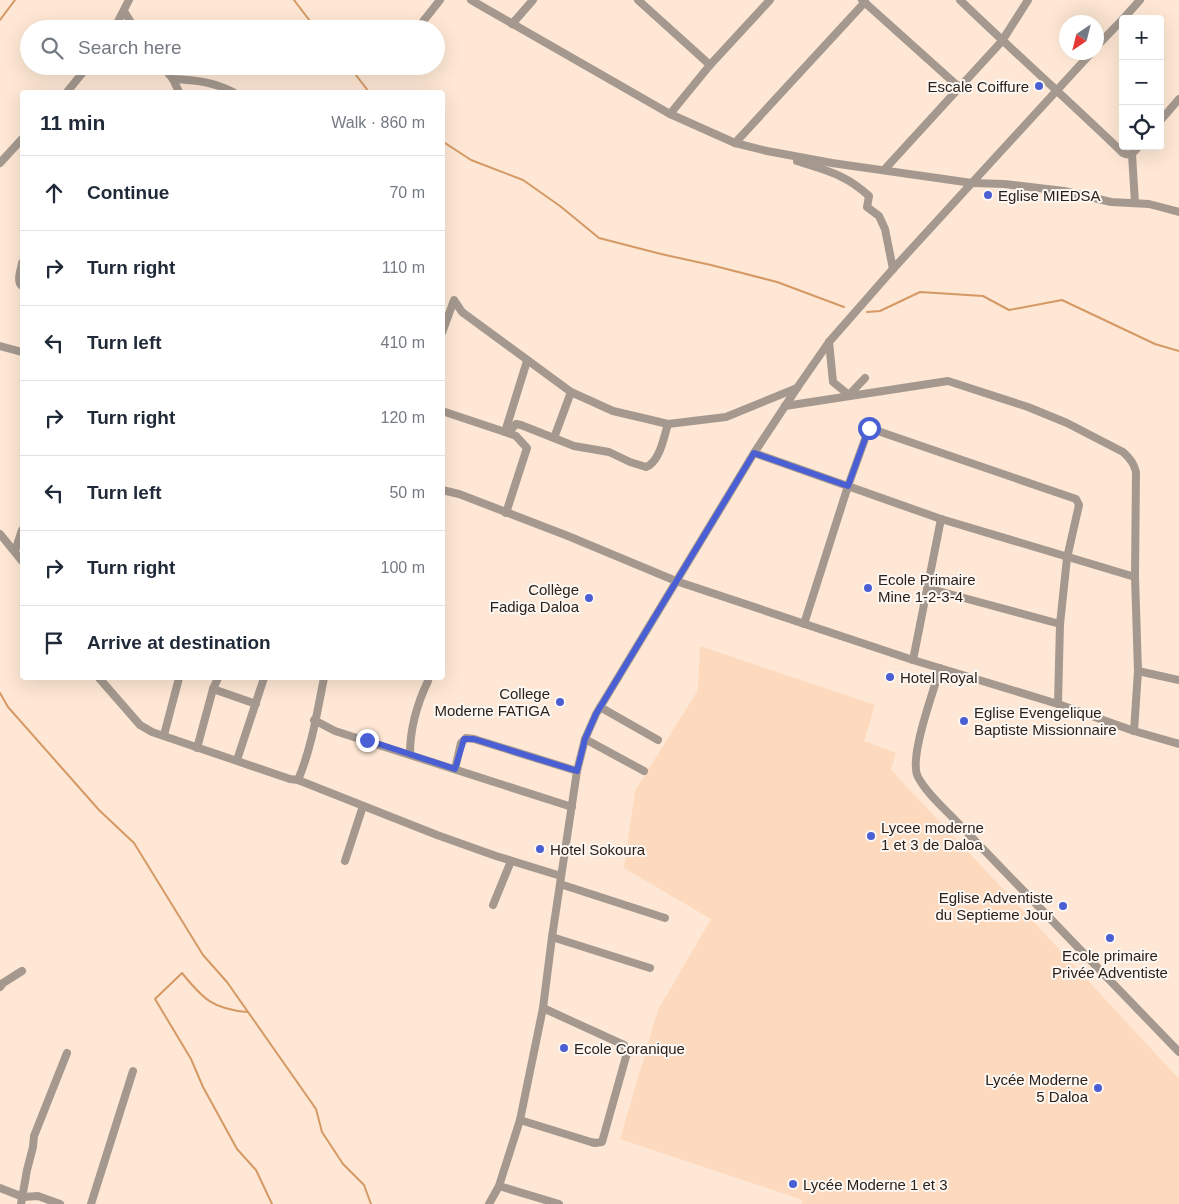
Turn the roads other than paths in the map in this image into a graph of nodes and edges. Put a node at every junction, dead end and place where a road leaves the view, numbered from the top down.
1 (130, 0) edge
2 (440, 0) edge
3 (471, 0) edge
4 (533, 0) edge
5 (638, 0) edge
6 (770, 0) edge
7 (960, 0) edge
8 (1028, 0) edge
9 (1140, 0) edge
10 (864, 1) edge
11 (124, 10) junction
12 (1127, 15) edge
13 (119, 20) edge
14 (130, 20) edge
15 (424, 20) edge
16 (1119, 23) edge
17 (512, 24) junction
18 (1104, 39) edge
19 (1002, 41) junction
20 (1085, 60) edge
21 (710, 65) junction
22 (83, 75) edge
23 (170, 75) edge
24 (173, 79) junction
25 (960, 88) junction
26 (71, 90) edge
27 (178, 90) edge
28 (228, 90) edge
29 (1058, 90) junction
30 (1179, 99) edge
31 (670, 114) junction
32 (1164, 116) edge
33 (20, 141) edge
34 (735, 143) junction
35 (1136, 150) edge
36 (767, 151) junction
37 (1132, 154) junction
38 (0, 163) edge
39 (884, 170) junction
40 (972, 183) junction
41 (1135, 202) junction
42 (1179, 212) edge
43 (893, 269) junction
44 (445, 325) edge
45 (829, 342) junction
46 (0, 346) edge
47 (20, 351) edge
48 (527, 361) junction
49 (864, 378) dead end
50 (797, 388) junction
51 (571, 392) junction
52 (785, 406) junction
53 (445, 412) edge
54 (668, 424) junction
55 (506, 432) junction
56 (554, 438) junction
57 (754, 453) junction
58 (848, 486) junction
59 (445, 491) edge
60 (506, 513) junction
61 (941, 519) junction
62 (0, 534) edge
63 (20, 536) edge
64 (15, 551) junction
65 (20, 558) edge
66 (1067, 558) junction
67 (1135, 577) junction
68 (676, 581) junction
69 (927, 588) junction
70 (804, 624) junction
71 (1060, 624) junction
72 (913, 660) junction
73 (940, 668) junction
74 (1138, 671) junction
75 (101, 680) edge
76 (178, 680) edge
77 (217, 680) edge
78 (263, 680) edge
79 (324, 680) edge
80 (1179, 680) edge
81 (428, 681) dead end
82 (213, 689) junction
83 (256, 704) junction
84 (1058, 704) junction
85 (600, 707) junction
86 (314, 720) junction
87 (1134, 731) junction
88 (164, 735) junction
89 (585, 739) junction
90 (658, 740) dead end
91 (1179, 744) edge
92 (197, 748) junction
93 (410, 754) junction
94 (237, 760) junction
95 (455, 769) junction
96 (644, 770) dead end
97 (577, 771) junction
98 (298, 780) junction
99 (363, 806) junction
100 (572, 807) junction
101 (345, 861) dead end
102 (511, 861) junction
103 (561, 876) junction
104 (560, 884) junction
105 (493, 905) dead end
106 (665, 918) dead end
107 (552, 937) junction
108 (650, 968) dead end
109 (22, 971) dead end
110 (0, 987) edge
111 (543, 1008) junction
112 (1179, 1052) edge
113 (68, 1053) dead end
114 (133, 1071) dead end
115 (520, 1120) junction
116 (499, 1186) junction
117 (0, 1188) edge
118 (22, 1201) edge
119 (60, 1204) edge
120 (91, 1204) edge
121 (489, 1204) edge
122 (559, 1204) edge

1 - 11 street
2 - 15 street
3 - 17 street
4 - 17 street
5 - 21 street
6 - 21 street
7 - 19 street
8 - 19 street
9 - 12 street
10 - 25 street
10 - 34 street
11 - 13 street
11 - 14 street
16 - 18 street
17 - 31 street
19 - 25 street
19 - 29 street
20 - 29 street
21 - 31 street
22 - 26 street
23 - 24 street
24 - 27 street
24 - 28 street
25 - 39 street
29 - 37 street
29 - 40 street
30 - 32 street
31 - 34 street
33 - 38 street
34 - 36 street
35 - 37 street
36 - 39 street
36 - 43 street
37 - 41 street
39 - 40 street
40 - 41 street
40 - 43 street
41 - 42 street
43 - 45 street
44 - 48 street
45 - 49 street
45 - 50 street
46 - 47 street
48 - 51 street
48 - 55 street
50 - 52 street
50 - 54 street
51 - 54 street
51 - 56 street
52 - 57 street
52 - 67 street
53 - 55 street
54 - 56 street
55 - 56 street
55 - 60 street
57 - 58 street
57 - 68 street
58 - 61 street
58 - 66 street
58 - 70 street
59 - 60 street
60 - 68 street
61 - 66 street
61 - 69 street
62 - 64 street
63 - 64 street
64 - 65 street
66 - 67 street
66 - 71 street
67 - 74 street
68 - 70 street
68 - 85 street
69 - 71 street
69 - 72 street
70 - 72 street
71 - 84 street
72 - 73 street
73 - 84 street
73 - 112 street
74 - 80 street
74 - 87 street
75 - 88 street
76 - 88 street
77 - 82 street
78 - 83 street
79 - 86 street
81 - 93 street
82 - 83 street
82 - 92 street
83 - 94 street
84 - 87 street
85 - 89 street
85 - 90 street
86 - 93 street
86 - 98 street
87 - 91 street
88 - 92 street
89 - 96 street
89 - 97 street
92 - 94 street
93 - 95 street
94 - 98 street
95 - 97 street
95 - 100 street
97 - 100 street
98 - 99 street
99 - 101 street
99 - 102 street
100 - 103 street
102 - 103 street
102 - 105 street
103 - 104 street
104 - 106 street
104 - 107 street
107 - 108 street
107 - 111 street
109 - 110 street
111 - 115 street
111 - 115 street
113 - 118 street
114 - 120 street
115 - 116 street
116 - 121 street
116 - 122 street
117 - 118 street
118 - 119 street

